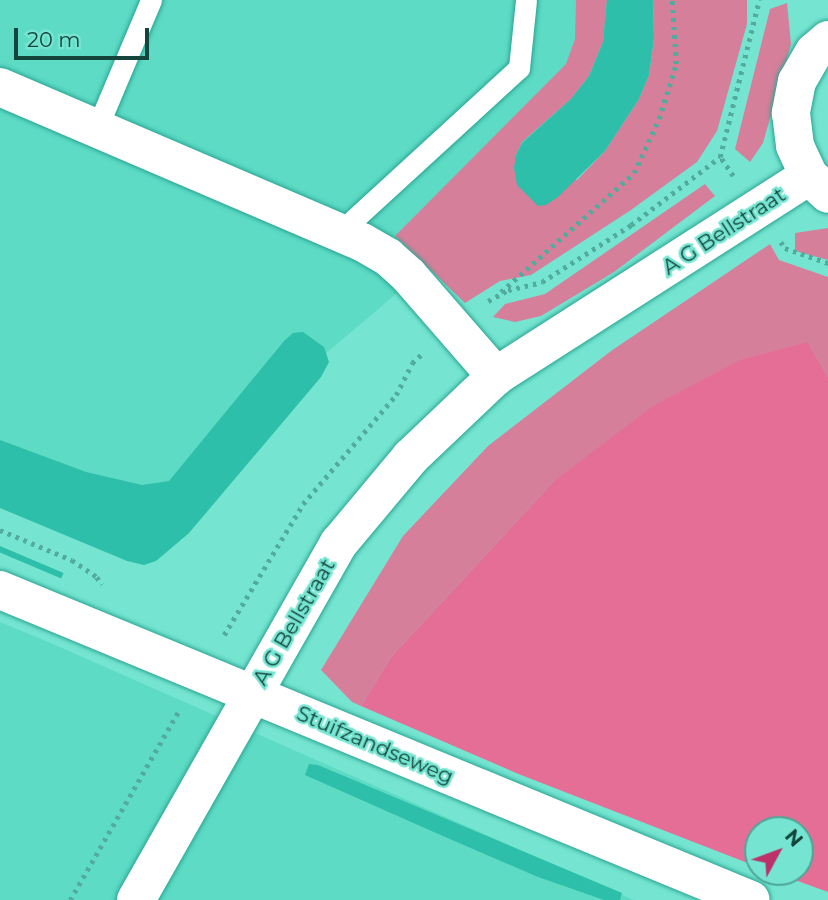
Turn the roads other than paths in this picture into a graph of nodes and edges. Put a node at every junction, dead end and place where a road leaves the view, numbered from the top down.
1 (151, 0) edge
2 (526, 0) edge
3 (828, 40) edge
4 (0, 87) edge
5 (97, 128) junction
6 (819, 185) edge
7 (340, 232) junction
8 (496, 376) junction
9 (0, 590) edge
10 (254, 693) junction
11 (136, 900) edge
12 (751, 900) edge

1 - 5 lane
2 - 7 lane
3 - 6 street
4 - 5 street
5 - 7 street
6 - 8 street, A G Bellstraat
7 - 8 street
8 - 10 street, A G Bellstraat
9 - 10 street, Stuifzandseweg
10 - 11 street, A G Bellstraat
10 - 12 street, Stuifzandseweg

